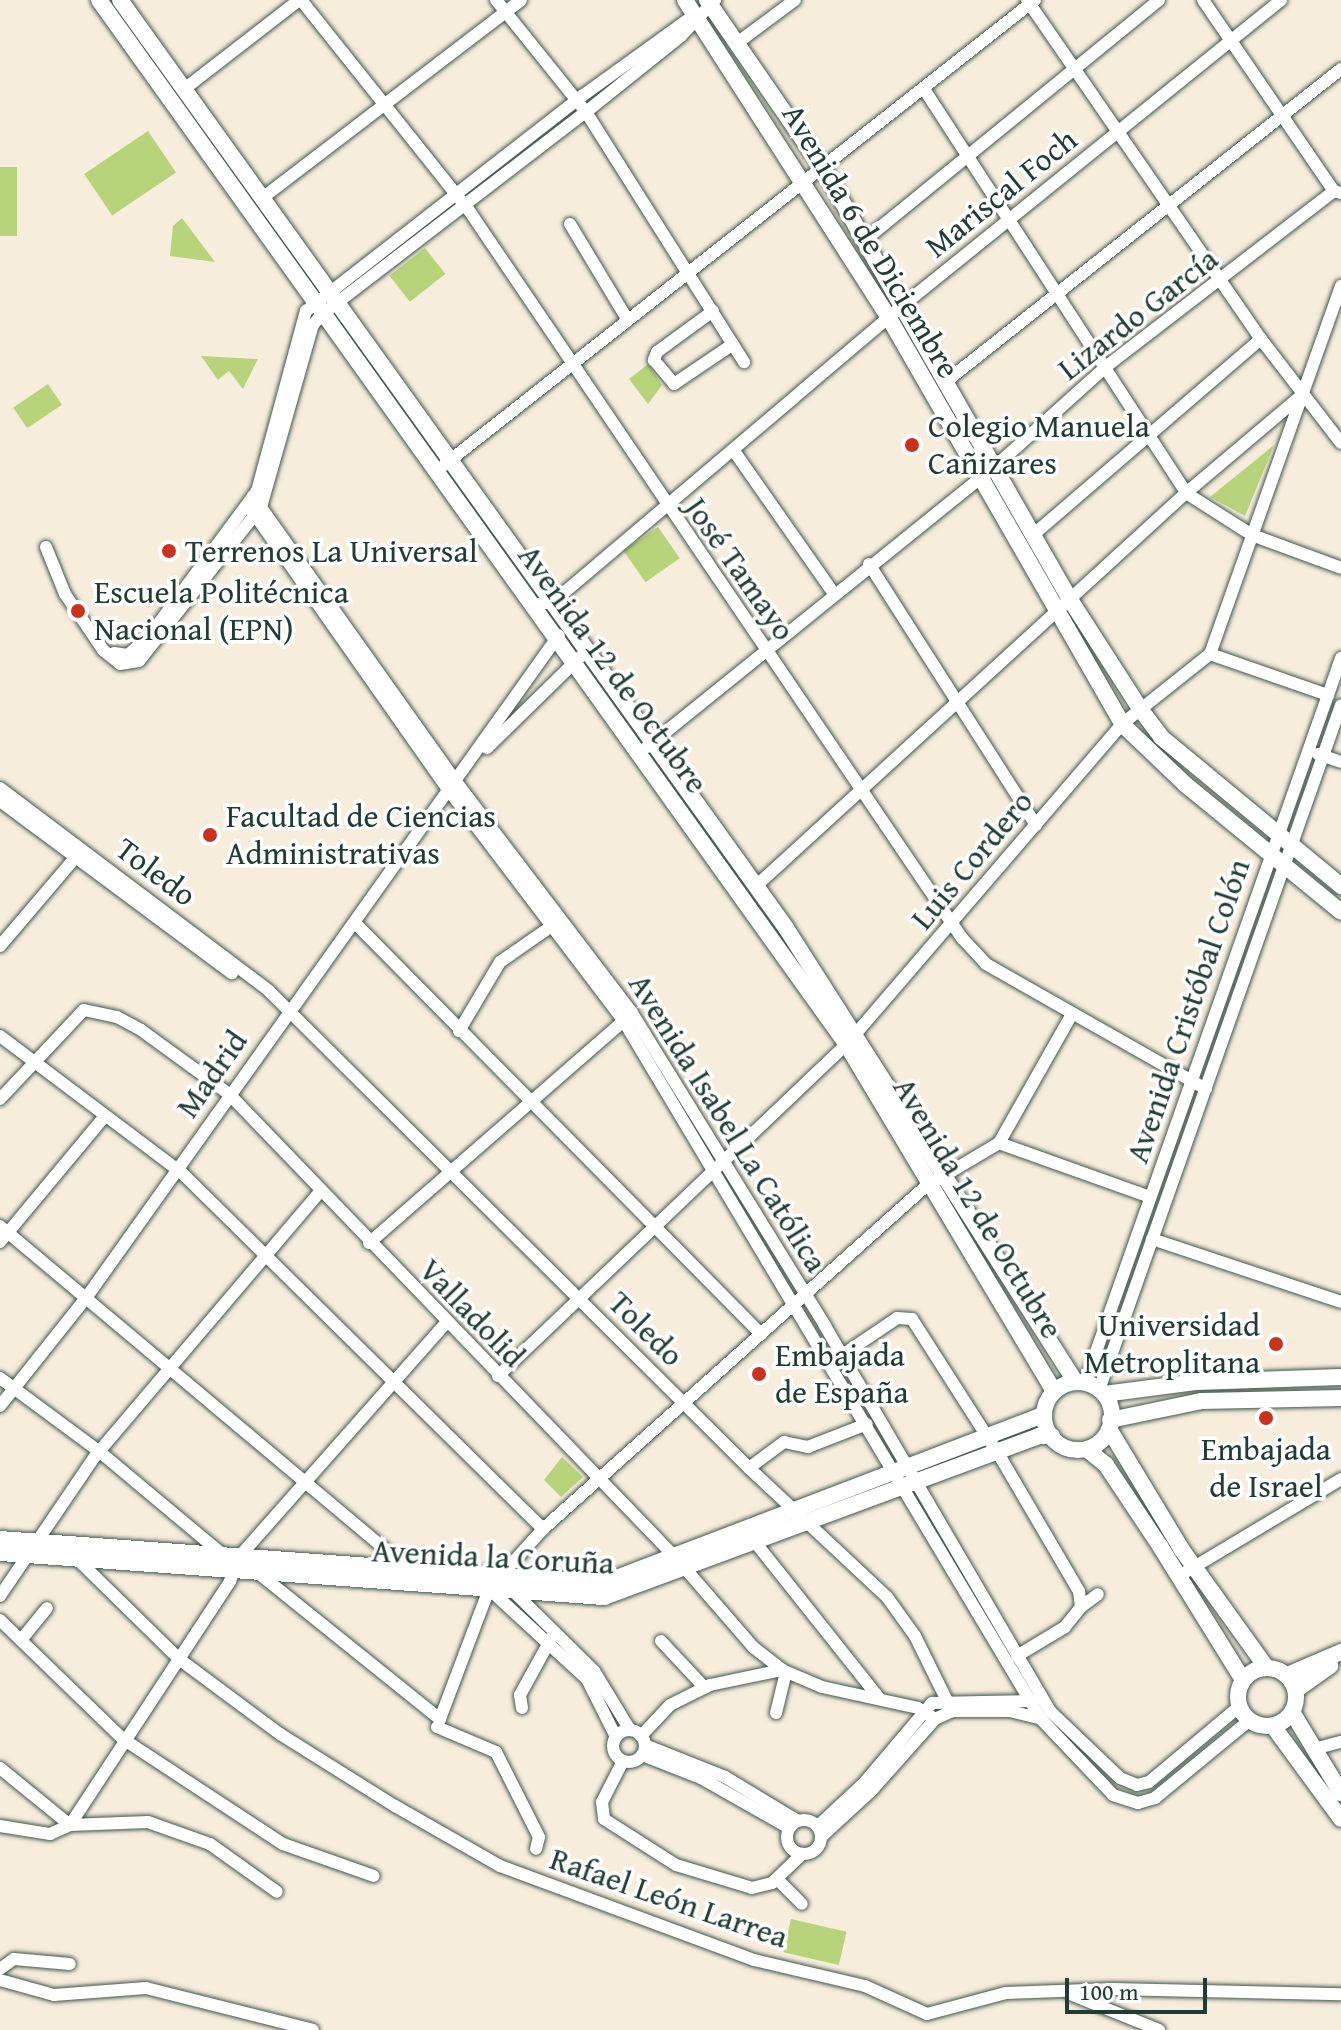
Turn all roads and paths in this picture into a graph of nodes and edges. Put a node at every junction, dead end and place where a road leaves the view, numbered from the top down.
1 (99, 0) edge
2 (120, 0) edge
3 (300, 0) edge
4 (496, 0) edge
5 (521, 0) edge
6 (685, 0) edge
7 (795, 0) edge
8 (1159, 0) edge
9 (1203, 0) edge
10 (1281, 0) edge
11 (1031, 1) edge
12 (707, 5) edge
13 (506, 12) junction
14 (1231, 40) junction
15 (737, 43) junction
16 (1077, 66) junction
17 (1341, 69) edge
18 (148, 73) junction
19 (924, 89) junction
20 (183, 90) junction
21 (578, 100) junction
22 (385, 101) junction
23 (586, 112) junction
24 (1282, 115) junction
25 (1120, 129) junction
26 (206, 153) junction
27 (969, 157) junction
28 (235, 163) junction
29 (824, 170) junction
30 (804, 179) junction
31 (1338, 192) edge
32 (261, 199) junction
33 (460, 199) junction
34 (1172, 206) junction
35 (1009, 221) junction
36 (570, 224) dead end
37 (866, 239) junction
38 (688, 268) junction
39 (1223, 281) junction
40 (1341, 286) edge
41 (1056, 297) junction
42 (333, 298) junction
43 (902, 306) junction
44 (318, 310) junction
45 (713, 311) junction
46 (889, 318) junction
47 (627, 319) junction
48 (1261, 339) junction
49 (733, 344) junction
50 (744, 362) dead end
51 (570, 366) junction
52 (1103, 369) junction
53 (944, 383) junction
54 (1302, 395) junction
55 (1148, 438) junction
56 (1341, 443) edge
57 (734, 451) junction
58 (450, 459) junction
59 (993, 467) junction
60 (435, 471) junction
61 (979, 478) junction
62 (1186, 493) junction
63 (254, 506) junction
64 (665, 506) junction
65 (1033, 535) junction
66 (1252, 535) junction
67 (50, 549) dead end
68 (869, 564) junction
69 (1341, 568) edge
70 (834, 594) junction
71 (1071, 601) junction
72 (553, 602) junction
73 (532, 605) junction
74 (1057, 612) junction
75 (569, 623) junction
76 (556, 637) junction
77 (588, 650) junction
78 (766, 651) junction
79 (1210, 654) junction
80 (1341, 658) edge
81 (575, 662) junction
82 (1328, 695) junction
83 (958, 705) junction
84 (1341, 705) edge
85 (1141, 710) junction
86 (1122, 724) junction
87 (646, 748) junction
88 (1308, 750) junction
89 (1324, 756) junction
90 (1341, 762) edge
91 (465, 770) junction
92 (0, 788) edge
93 (454, 788) junction
94 (862, 792) junction
95 (0, 801) edge
96 (1036, 825) junction
97 (1284, 839) junction
98 (79, 854) junction
99 (1277, 859) junction
100 (756, 886) junction
101 (1341, 886) edge
102 (1341, 912) edge
103 (556, 922) junction
104 (355, 923) junction
105 (953, 925) junction
106 (0, 946) edge
107 (289, 1011) junction
108 (1072, 1014) junction
109 (628, 1016) junction
110 (459, 1031) junction
111 (0, 1036) edge
112 (851, 1039) junction
113 (34, 1064) junction
114 (1190, 1082) junction
115 (1206, 1089) junction
116 (229, 1094) junction
117 (0, 1099) edge
118 (533, 1101) junction
119 (104, 1117) junction
120 (999, 1143) junction
121 (720, 1165) junction
122 (177, 1169) junction
123 (451, 1169) junction
124 (939, 1178) junction
125 (320, 1192) junction
126 (1150, 1197) junction
127 (655, 1227) junction
128 (3, 1233) edge
129 (1152, 1239) junction
130 (369, 1243) junction
131 (267, 1258) junction
132 (86, 1298) junction
133 (580, 1299) junction
134 (801, 1299) junction
135 (1341, 1302) edge
136 (445, 1324) junction
137 (761, 1334) junction
138 (842, 1355) junction
139 (830, 1362) junction
140 (173, 1370) junction
141 (498, 1376) junction
142 (1341, 1377) edge
143 (0, 1378) edge
144 (1284, 1378) junction
145 (392, 1382) junction
146 (15, 1385) junction
147 (1091, 1387) junction
148 (1054, 1391) junction
149 (1285, 1398) junction
150 (1341, 1398) edge
151 (683, 1403) junction
152 (0, 1406) edge
153 (1044, 1415) junction
154 (867, 1424) junction
155 (1110, 1424) junction
156 (1052, 1436) junction
157 (992, 1445) junction
158 (1089, 1451) junction
159 (100, 1452) junction
160 (749, 1468) junction
161 (598, 1478) junction
162 (906, 1478) junction
163 (1341, 1479) edge
164 (305, 1483) junction
165 (802, 1516) junction
166 (543, 1529) junction
167 (751, 1536) junction
168 (0, 1539) edge
169 (31, 1548) junction
170 (0, 1553) edge
171 (75, 1556) junction
172 (233, 1561) junction
173 (681, 1564) junction
174 (1186, 1571) junction
175 (257, 1572) junction
176 (410, 1576) junction
177 (495, 1584) junction
178 (514, 1592) junction
179 (1098, 1594) dead end
180 (0, 1596) edge
181 (1081, 1607) junction
182 (47, 1608) dead end
183 (0, 1620) edge
184 (553, 1636) junction
185 (21, 1640) junction
186 (661, 1641) dead end
187 (1341, 1652) edge
188 (1017, 1656) junction
189 (179, 1659) junction
190 (1341, 1659) edge
191 (1266, 1667) junction
192 (784, 1671) junction
193 (1243, 1680) junction
194 (1292, 1683) junction
195 (705, 1688) junction
196 (880, 1698) junction
197 (1030, 1700) junction
198 (1045, 1703) junction
199 (950, 1705) junction
200 (1011, 1705) junction
201 (1240, 1706) junction
202 (522, 1708) dead end
203 (923, 1710) junction
204 (1292, 1712) junction
205 (776, 1713) dead end
206 (935, 1719) junction
207 (1041, 1719) junction
208 (1250, 1720) junction
209 (438, 1723) junction
210 (1273, 1726) junction
211 (616, 1737) junction
212 (123, 1739) junction
213 (640, 1742) junction
214 (1341, 1742) edge
215 (1314, 1749) junction
216 (623, 1761) junction
217 (0, 1768) edge
218 (1332, 1791) edge
219 (1339, 1812) edge
220 (70, 1825) junction
221 (794, 1825) junction
222 (0, 1826) edge
223 (820, 1831) junction
224 (536, 1849) dead end
225 (802, 1854) junction
226 (374, 1876) dead end
227 (777, 1879) junction
228 (277, 1892) dead end
229 (802, 1904) dead end
230 (70, 1964) dead end
231 (0, 1969) edge
232 (0, 1980) edge
233 (1113, 1989) junction
234 (1064, 1991) junction
235 (1341, 1994) edge
236 (1108, 2009) junction
237 (313, 2030) edge
238 (1159, 2030) edge

1 - 18 main road, Avenida 12 de Octubre
2 - 20 main road, Avenida 12 de Octubre
3 - 20 street
3 - 22 street, José Tamayo
4 - 13 street
5 - 13 street
6 - 12 main road, Avenida 6 de Diciembre
7 - 15 street
8 - 16 street
9 - 14 street
10 - 14 street, Mariscal Foch
11 - 16 street
11 - 19 street
12 - 15 main road, Avenida 6 de Diciembre
12 - 21 street
12 - 23 street
12 - 30 main road, Avenida 6 de Diciembre
13 - 21 street
13 - 22 street
14 - 24 street
14 - 25 street, Mariscal Foch
15 - 29 main road, Avenida 6 de Diciembre
16 - 25 street
16 - 27 street
17 - 24 street
18 - 20 main road
18 - 26 main road, Avenida 12 de Octubre
19 - 27 street
19 - 29 street
20 - 28 main road, Avenida 12 de Octubre
21 - 23 street
21 - 33 street
22 - 32 street
22 - 33 street, José Tamayo
23 - 33 street
23 - 38 street
24 - 31 street
24 - 34 street
25 - 34 street
25 - 35 street, Mariscal Foch
26 - 28 main road
26 - 44 main road, Avenida 12 de Octubre
27 - 35 street
27 - 37 street
28 - 32 main road, Avenida 12 de Octubre
29 - 30 street
29 - 37 main road, Avenida 6 de Diciembre
30 - 38 street
30 - 46 main road, Avenida 6 de Diciembre
31 - 39 street, Lizardo García
32 - 42 main road, Avenida 12 de Octubre
33 - 42 street
33 - 51 street, José Tamayo
34 - 39 street
34 - 41 street
35 - 41 street
35 - 43 street, Mariscal Foch
36 - 47 street
37 - 43 main road, Avenida 6 de Diciembre
38 - 45 street
38 - 47 street
39 - 48 street
39 - 52 street, Lizardo García
40 - 54 street
41 - 52 street
41 - 53 street
42 - 44 street
42 - 58 main road, Avenida 12 de Octubre
43 - 46 street, Mariscal Foch
43 - 53 main road, Avenida 6 de Diciembre
44 - 60 main road, Avenida 12 de Octubre
44 - 63 street
45 - 49 street
45 - 49 street
46 - 57 street, Mariscal Foch
46 - 61 main road, Avenida 6 de Diciembre
47 - 51 street
48 - 54 street
48 - 55 street
49 - 50 street
51 - 58 street
51 - 64 street, José Tamayo
52 - 55 street
52 - 59 street, Lizardo García
53 - 59 main road, Avenida 6 de Diciembre
54 - 56 street
54 - 62 street
54 - 66 street
55 - 62 street
55 - 65 street
57 - 64 street, Mariscal Foch
57 - 70 street
58 - 60 street
58 - 72 main road, Avenida 12 de Octubre
59 - 61 street, Lizardo García
59 - 65 main road, Avenida 6 de Diciembre
60 - 73 main road, Avenida 12 de Octubre
61 - 68 street, Lizardo García
61 - 74 main road, Avenida 6 de Diciembre
62 - 66 street
62 - 71 street
63 - 67 street
63 - 93 street, Avenida Isabel La Católica
64 - 72 street, Mariscal Foch
64 - 78 street, José Tamayo
65 - 71 main road, Avenida 6 de Diciembre
66 - 69 street
66 - 79 street
68 - 70 street, Lizardo García
68 - 83 street
70 - 78 street, Lizardo García
71 - 74 street
71 - 85 main road, Avenida 6 de Diciembre
72 - 73 street
72 - 75 main road, Avenida 12 de Octubre
73 - 76 main road, Avenida 12 de Octubre
74 - 83 street
74 - 86 main road, Avenida 6 de Diciembre
75 - 76 street, Madrid
75 - 77 main road, Avenida 12 de Octubre
76 - 81 main road, Avenida 12 de Octubre
76 - 91 street, Madrid
77 - 81 street, Madrid
77 - 87 main road, Avenida 12 de Octubre
78 - 87 street, Lizardo García
78 - 94 street, José Tamayo
79 - 82 street
79 - 85 street, Luis Cordero
80 - 82 street, Avenida Cristóbal Colón
81 - 87 main road, Avenida 12 de Octubre
81 - 91 street, Madrid
82 - 88 street, Avenida Cristóbal Colón
83 - 94 street
83 - 96 street
84 - 89 street, Avenida Cristóbal Colón
85 - 86 street, Luis Cordero
85 - 97 main road, Avenida 6 de Diciembre
86 - 96 street, Luis Cordero
86 - 99 main road, Avenida 6 de Diciembre
87 - 100 main road, Avenida 12 de Octubre
87 - 112 main road, Avenida 12 de Octubre
88 - 89 street
88 - 97 street, Avenida Cristóbal Colón
89 - 90 street
89 - 97 street, Avenida Cristóbal Colón
91 - 93 street, Madrid
92 - 98 street, Toledo
93 - 103 street, Avenida Isabel La Católica
93 - 104 street, Madrid
94 - 100 street
94 - 105 street, José Tamayo
95 - 98 street, Toledo
96 - 105 street, Luis Cordero
97 - 99 street, Avenida Cristóbal Colón
97 - 101 main road, Avenida 6 de Diciembre
98 - 106 street
98 - 107 street, Toledo
99 - 102 main road, Avenida 6 de Diciembre
99 - 114 street, Avenida Cristóbal Colón
99 - 115 street, Avenida Cristóbal Colón
100 - 112 main road, Avenida 12 de Octubre
103 - 109 street, Avenida Isabel La Católica
103 - 110 street
104 - 107 street, Madrid
104 - 110 street
105 - 108 street, José Tamayo
105 - 112 street, Luis Cordero
107 - 116 street, Madrid
107 - 123 street, Toledo
108 - 114 street, José Tamayo
108 - 120 street
109 - 118 street
109 - 121 street, Avenida Isabel La Católica
110 - 118 street
111 - 113 street
112 - 121 street, Luis Cordero
112 - 124 main road, Avenida 12 de Octubre
113 - 116 street, Valladolid
113 - 117 street, Valladolid
113 - 119 street
114 - 115 street, José Tamayo
114 - 126 street, Avenida Cristóbal Colón
115 - 129 street, Avenida Cristóbal Colón
116 - 122 street, Madrid
116 - 125 street, Valladolid
118 - 123 street
118 - 127 street
119 - 122 street
119 - 128 street
120 - 124 street
120 - 126 street
121 - 127 street, Luis Cordero
121 - 134 street, Avenida Isabel La Católica
122 - 131 street
122 - 132 street, Madrid
123 - 130 street
123 - 133 street, Toledo
124 - 134 street
124 - 147 main road, Avenida 12 de Octubre
124 - 148 main road, Avenida 12 de Octubre
125 - 130 street, Valladolid
125 - 131 street
126 - 147 street, Avenida Cristóbal Colón
127 - 133 street, Luis Cordero
127 - 137 street
128 - 132 street
129 - 135 street
129 - 147 street, Avenida Cristóbal Colón
130 - 136 street, Valladolid
131 - 140 street
131 - 145 street
132 - 140 street
132 - 146 street, Madrid
133 - 141 street, Luis Cordero
133 - 151 street, Toledo
134 - 137 street
134 - 138 street, Avenida Isabel La Católica
134 - 139 street, Avenida Isabel La Católica
136 - 141 street, Valladolid
136 - 145 street
137 - 151 street
138 - 139 street
138 - 157 street
138 - 162 street, Avenida Isabel La Católica
139 - 154 street, Avenida Isabel La Católica
140 - 159 street
140 - 164 street
141 - 161 street, Valladolid
142 - 144 main road
143 - 146 street
144 - 147 main road
144 - 149 main road
145 - 164 street
145 - 166 street
146 - 152 street, Madrid
146 - 159 street
147 - 148 main road
147 - 155 main road
148 - 153 main road
149 - 150 main road
149 - 155 main road
151 - 160 street, Toledo
151 - 161 street
153 - 156 main road
153 - 157 main road, Avenida la Coruña
154 - 160 street
154 - 162 street, Avenida Isabel La Católica
155 - 158 main road
155 - 174 main road
156 - 157 main road, Avenida la Coruña
156 - 158 main road
157 - 162 main road, Avenida la Coruña
157 - 181 street
158 - 174 main road
159 - 169 street
159 - 172 street
160 - 165 street, Toledo
161 - 166 street
161 - 173 street, Valladolid
162 - 165 main road, Avenida la Coruña
162 - 188 street, Avenida Isabel La Católica
162 - 197 street, Avenida Isabel La Católica
163 - 174 street
164 - 172 street
164 - 176 street
165 - 167 main road, Avenida la Coruña
165 - 199 street, Toledo
166 - 177 street
167 - 173 main road, Avenida la Coruña
167 - 196 street
168 - 169 main road, Avenida la Coruña
169 - 170 main road, Avenida la Coruña
169 - 171 main road, Avenida la Coruña
169 - 172 main road, Avenida la Coruña
169 - 180 street
171 - 172 main road, Avenida la Coruña
171 - 189 street, Rafael León Larrea
172 - 175 main road, Avenida la Coruña
172 - 176 main road, Avenida la Coruña
172 - 189 street
173 - 177 main road, Avenida la Coruña
173 - 178 main road, Avenida la Coruña
173 - 192 street, Valladolid
174 - 191 main road
174 - 193 main road
175 - 176 main road, Avenida la Coruña
175 - 209 street
176 - 177 main road, Avenida la Coruña
177 - 178 main road, Avenida la Coruña
177 - 184 street
177 - 209 street
178 - 184 street
179 - 181 street
181 - 188 street
182 - 185 street
183 - 185 street
184 - 202 street
184 - 211 street
184 - 213 street
185 - 212 street
186 - 195 street
187 - 194 main road
188 - 198 street, Avenida Isabel La Católica
189 - 212 street
189 - 234 street, Rafael León Larrea
190 - 194 main road
191 - 193 main road
191 - 194 main road
192 - 195 street
192 - 196 street, Valladolid
192 - 205 street
193 - 201 main road
194 - 204 main road
195 - 213 street
196 - 203 street, Valladolid
197 - 198 street
197 - 200 street
197 - 207 street
198 - 201 street, Avenida Isabel La Católica
199 - 200 street
199 - 203 street
199 - 206 street
200 - 207 street
201 - 208 main road
203 - 206 street, Valladolid
203 - 223 street
204 - 210 main road
204 - 215 main road
206 - 223 street
207 - 208 street
208 - 210 main road
209 - 224 street
210 - 218 main road
211 - 213 street
211 - 216 street
212 - 220 street
212 - 226 street
213 - 216 street
213 - 221 street
214 - 215 street
215 - 218 main road
216 - 227 street
217 - 220 street
218 - 219 main road
220 - 222 street
220 - 228 street
221 - 223 street
221 - 225 street
223 - 225 street
225 - 227 street
227 - 229 street
230 - 231 street
232 - 237 street
233 - 234 street, Rafael León Larrea
233 - 235 street, Rafael León Larrea
233 - 236 street
234 - 236 street
236 - 238 street

